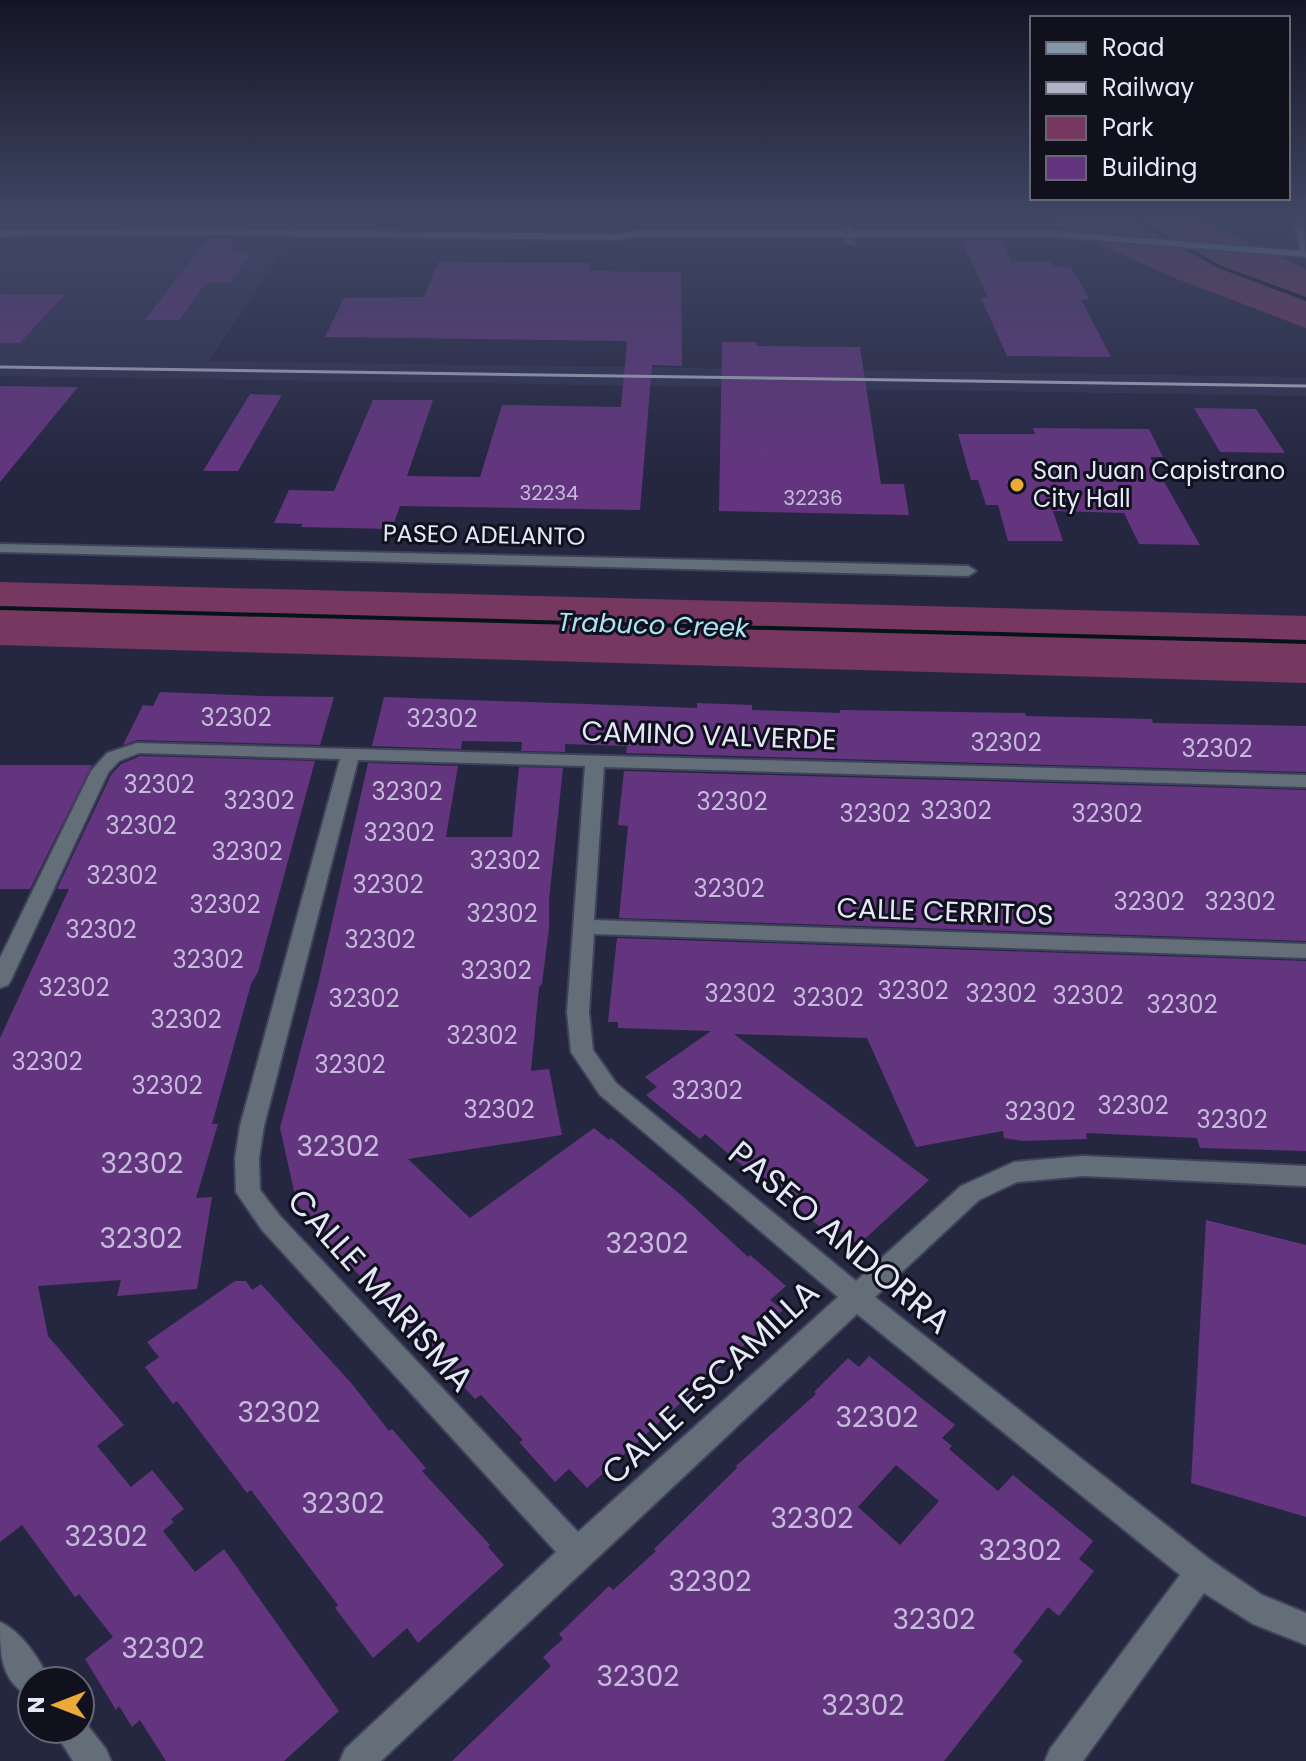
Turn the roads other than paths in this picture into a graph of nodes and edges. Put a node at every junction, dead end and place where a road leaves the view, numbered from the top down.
1 (0, 548) edge
2 (968, 571) dead end
3 (351, 752) junction
4 (595, 759) junction
5 (1306, 781) edge
6 (582, 927) junction
7 (1306, 951) edge
8 (0, 980) edge
9 (1306, 1176) edge
10 (856, 1297) junction
11 (577, 1553) junction
12 (1201, 1572) junction
13 (1306, 1629) edge
14 (0, 1638) edge
15 (21, 1665) edge
16 (357, 1761) edge
17 (1062, 1761) edge

1 - 2 street, PASEO ADELANTO
3 - 4 street, CAMINO VALVERDE
3 - 8 street, CAMINO VALVERDE
3 - 11 street, CALLE MARISMA
4 - 5 street, CAMINO VALVERDE
4 - 6 street, PASEO ANDORRA
6 - 7 street, CALLE CERRITOS
6 - 10 street, PASEO ANDORRA
9 - 10 street, CALLE ESCAMILLA
10 - 11 street, CALLE ESCAMILLA
10 - 12 street, PASEO ANDORRA
11 - 16 street, CALLE ESCAMILLA
12 - 13 street, PASEO ANDORRA
12 - 17 street
14 - 15 street

